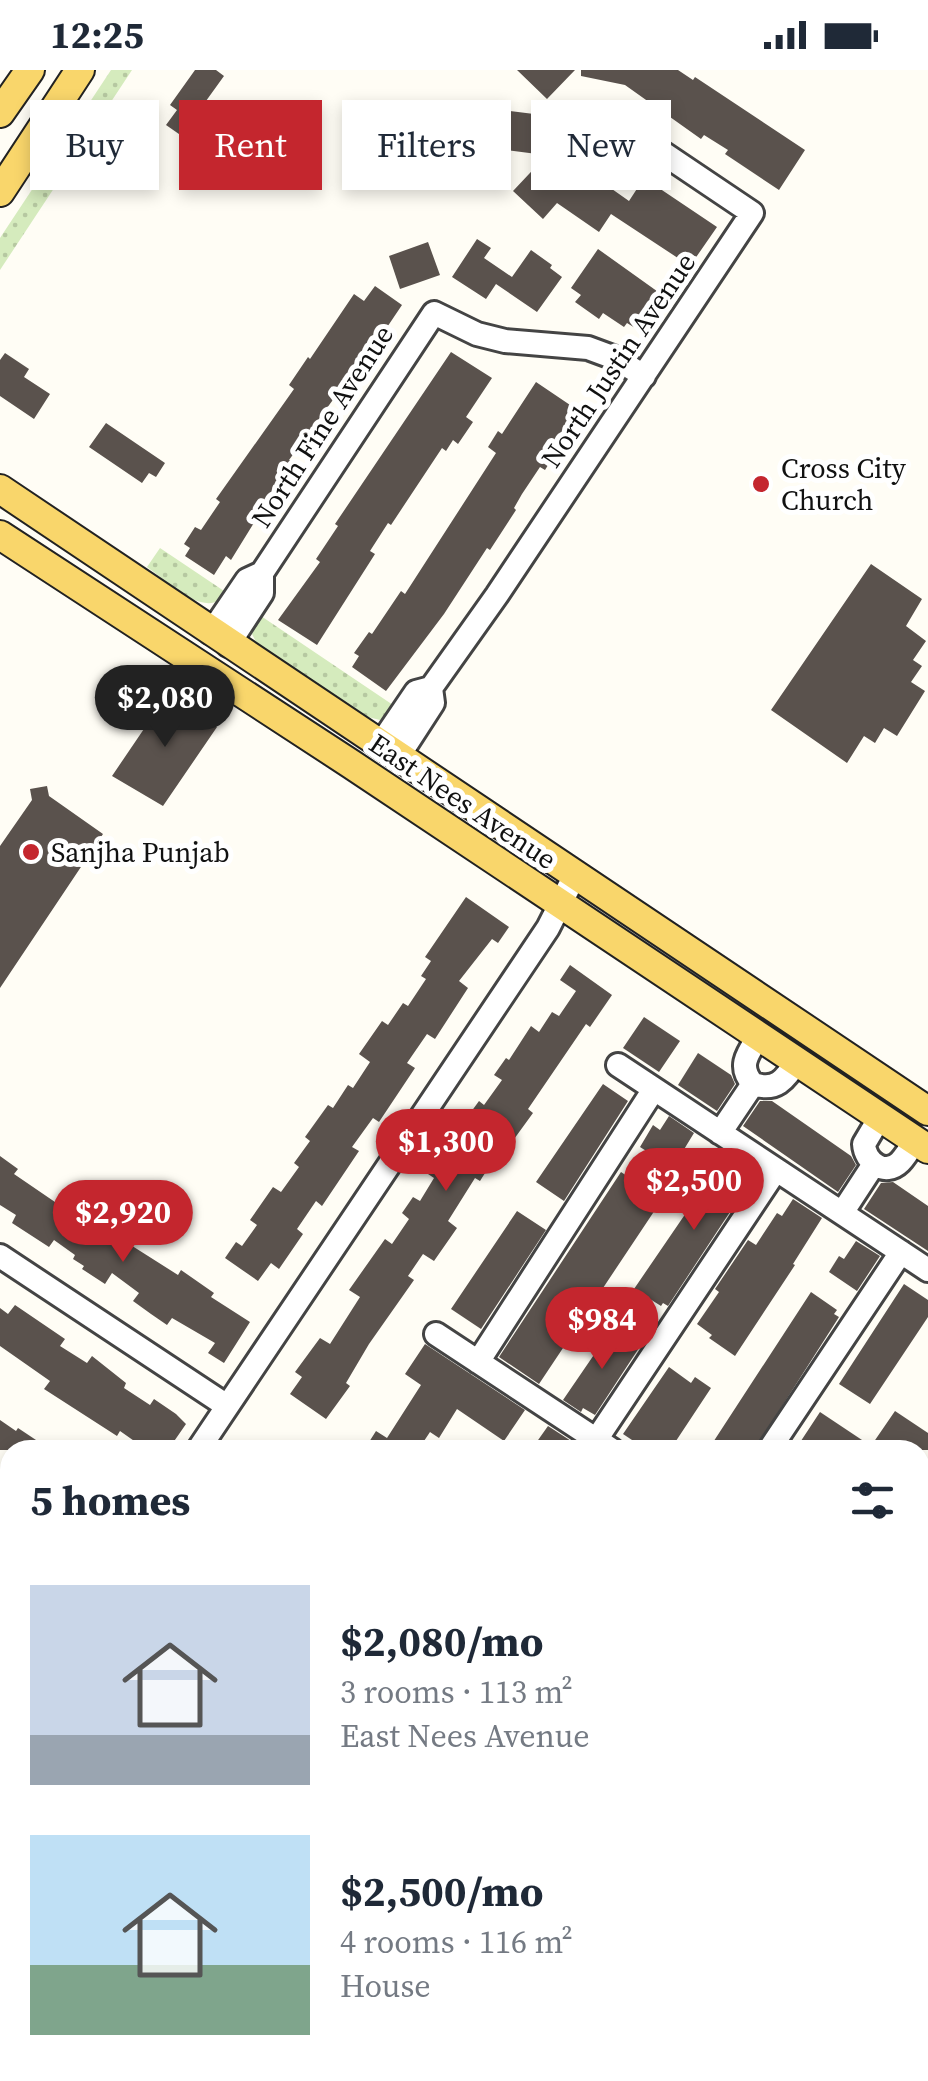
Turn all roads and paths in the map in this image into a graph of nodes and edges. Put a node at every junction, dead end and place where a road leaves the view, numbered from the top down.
1 (30, 70) edge
2 (77, 70) edge
3 (0, 113) edge
4 (671, 159) edge
5 (0, 192) edge
6 (644, 376) junction
7 (0, 489) edge
8 (0, 536) edge
9 (116, 612) junction
10 (220, 639) junction
11 (389, 751) junction
12 (575, 876) junction
13 (560, 905) junction
14 (759, 1036) junction
15 (797, 1061) junction
16 (618, 1065) dead end
17 (753, 1084) junction
18 (654, 1090) junction
19 (928, 1111) edge
20 (880, 1117) junction
21 (720, 1133) junction
22 (924, 1145) edge
23 (874, 1164) junction
24 (776, 1170) junction
25 (842, 1213) junction
26 (901, 1252) junction
27 (0, 1256) edge
28 (928, 1270) edge
29 (436, 1334) dead end
30 (478, 1362) junction
31 (227, 1406) junction
32 (205, 1440) edge
33 (596, 1440) edge
34 (607, 1440) edge
35 (776, 1440) edge

1 - 3 main road
2 - 5 main road
4 - 6 street, North Justin Avenue
6 - 10 street, North Fine Avenue
6 - 11 street, North Justin Avenue
7 - 10 main road, East Nees Avenue
8 - 9 main road, East Nees Avenue
9 - 10 main road
9 - 13 main road, East Nees Avenue
10 - 11 main road, East Nees Avenue
11 - 12 main road, East Nees Avenue
12 - 13 street
12 - 19 main road, East Nees Avenue
13 - 14 main road, East Nees Avenue
13 - 31 street
14 - 15 main road, East Nees Avenue
14 - 17 street
15 - 17 street
15 - 20 main road, East Nees Avenue
16 - 18 street
17 - 21 street
18 - 21 street
18 - 30 street
20 - 22 main road, East Nees Avenue
20 - 23 street
21 - 24 street
22 - 23 street
23 - 25 street
24 - 25 street
24 - 34 street
25 - 26 street
26 - 28 street
26 - 35 street
27 - 31 street
29 - 30 street
30 - 33 street
31 - 32 street

